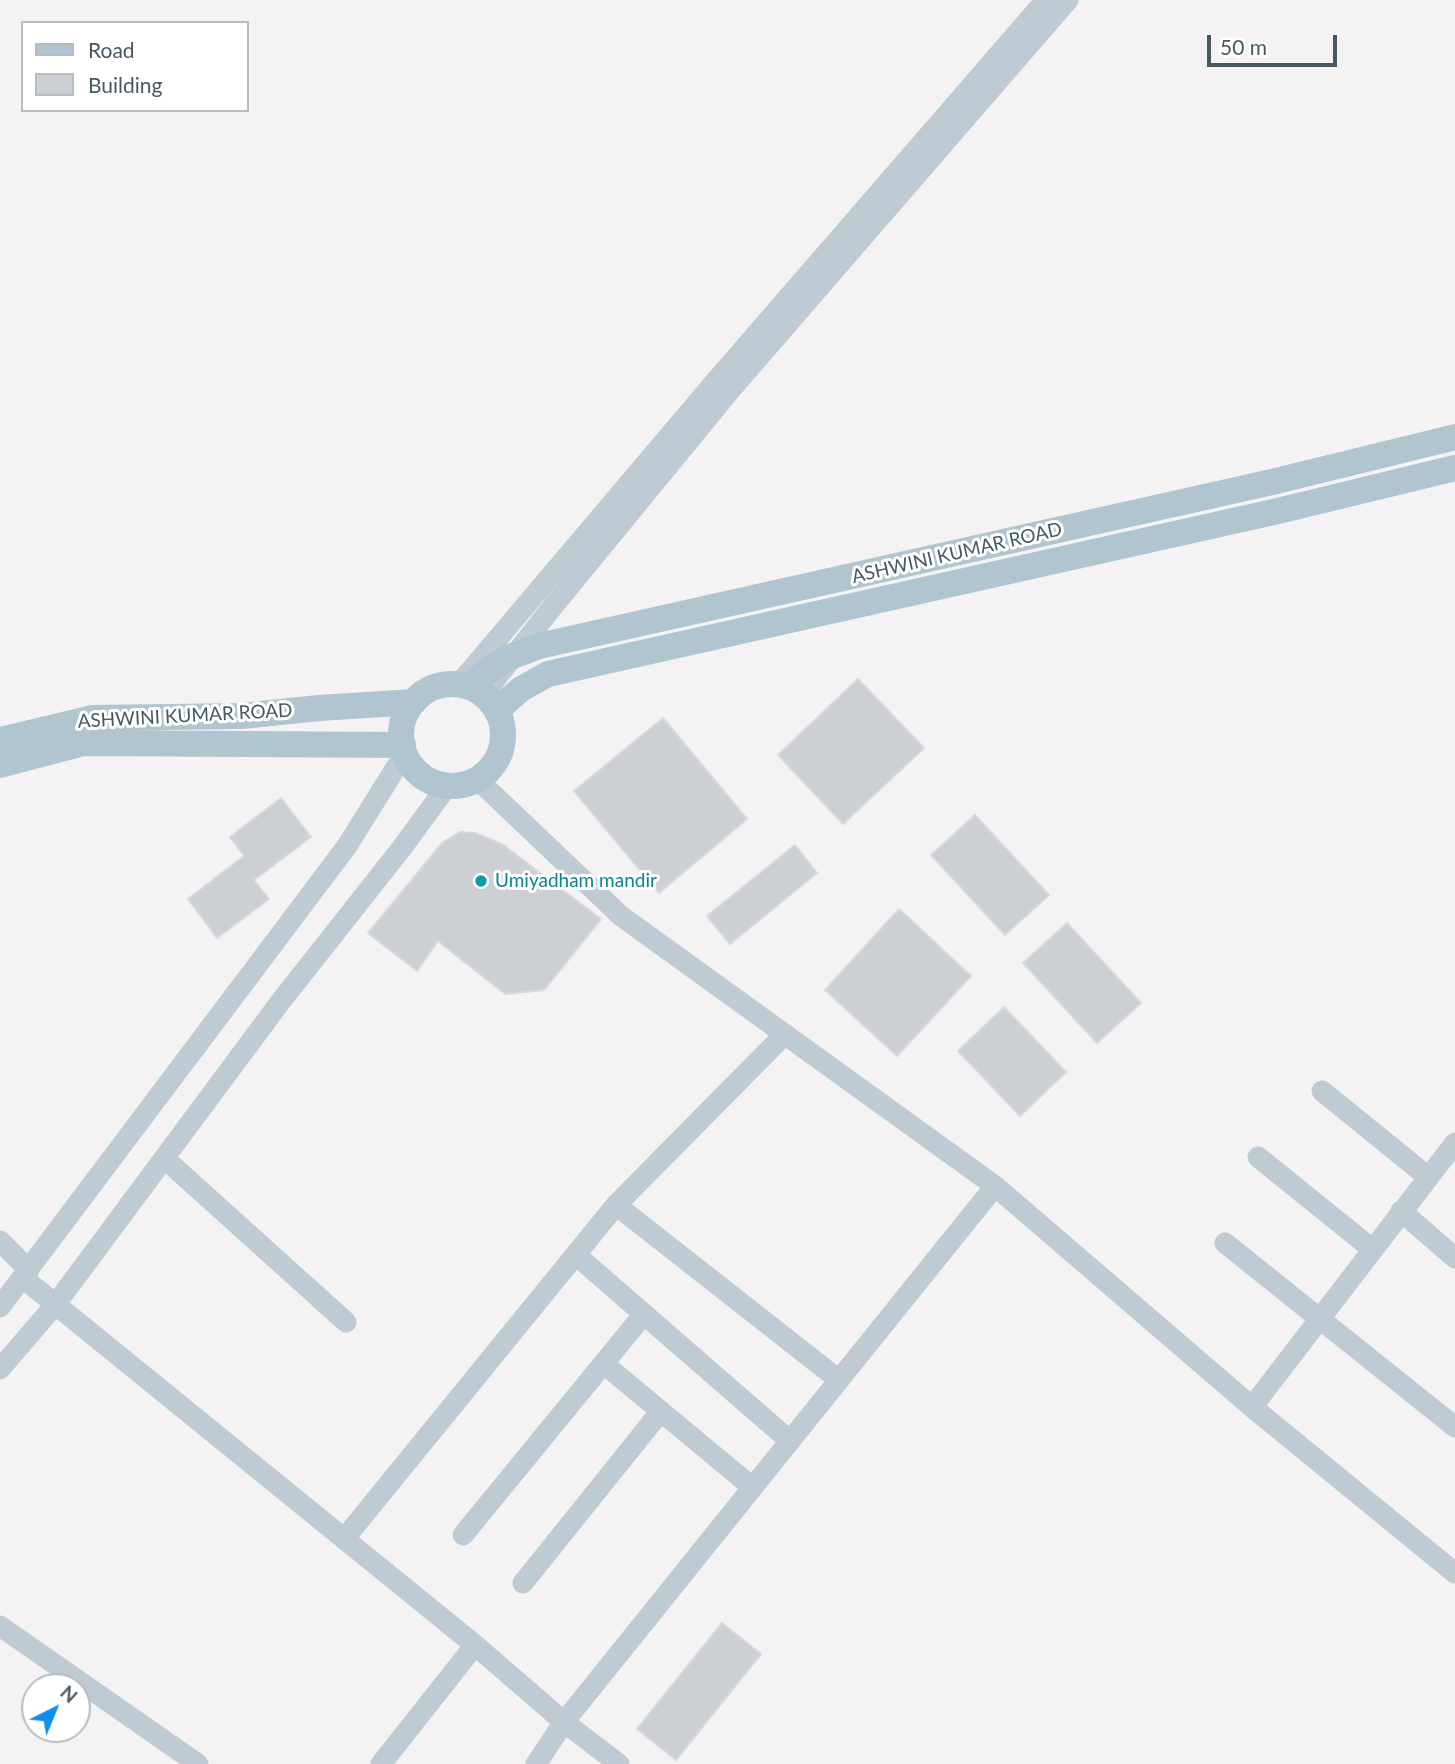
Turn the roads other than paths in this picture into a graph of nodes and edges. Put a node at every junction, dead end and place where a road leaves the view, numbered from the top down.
1 (1045, 0) edge
2 (1068, 0) edge
3 (1455, 437) edge
4 (1455, 468) edge
5 (513, 655) junction
6 (476, 694) junction
7 (414, 702) junction
8 (0, 740) edge
9 (404, 749) junction
10 (0, 765) edge
11 (477, 779) junction
12 (448, 785) junction
13 (785, 1034) junction
14 (1322, 1091) dead end
15 (1455, 1143) edge
16 (1258, 1157) dead end
17 (164, 1158) junction
18 (1428, 1177) junction
19 (995, 1186) junction
20 (617, 1205) junction
21 (1401, 1211) junction
22 (0, 1241) edge
23 (1225, 1243) dead end
24 (1372, 1248) junction
25 (576, 1255) junction
26 (1455, 1258) edge
27 (26, 1274) junction
28 (55, 1305) junction
29 (0, 1307) edge
30 (644, 1314) junction
31 (1319, 1319) junction
32 (346, 1322) dead end
33 (604, 1364) junction
34 (0, 1368) edge
35 (839, 1380) junction
36 (1252, 1407) junction
37 (661, 1411) junction
38 (1455, 1427) edge
39 (790, 1441) junction
40 (752, 1487) junction
41 (463, 1535) dead end
42 (344, 1539) junction
43 (1455, 1573) edge
44 (523, 1583) dead end
45 (0, 1626) edge
46 (475, 1645) junction
47 (564, 1721) junction
48 (198, 1764) edge
49 (381, 1764) edge
50 (536, 1764) edge
51 (619, 1764) edge

1 - 6 street
2 - 5 street
3 - 5 main road, ASHWINI KUMAR ROAD
4 - 6 main road, ASHWINI KUMAR ROAD
5 - 6 main road, ASHWINI KUMAR ROAD
6 - 7 main road
6 - 11 main road
7 - 8 main road, ASHWINI KUMAR ROAD
7 - 9 main road
9 - 10 main road, ASHWINI KUMAR ROAD
9 - 12 main road
9 - 27 street
11 - 12 main road
11 - 13 street
12 - 17 street
13 - 19 street
13 - 20 street
14 - 18 street
15 - 18 street
16 - 24 street
17 - 28 street
17 - 32 street
18 - 21 street
19 - 35 street
19 - 36 street
20 - 25 street
20 - 35 street
21 - 24 street
21 - 26 street
22 - 27 street
23 - 31 street
24 - 31 street
25 - 30 street
25 - 42 street
27 - 28 street
27 - 29 street
28 - 34 street
28 - 42 street
30 - 33 street
30 - 39 street
31 - 36 street
31 - 38 street
33 - 37 street
33 - 41 street
35 - 39 street
36 - 43 street
37 - 40 street
37 - 44 street
39 - 40 street
40 - 47 street
42 - 46 street
45 - 48 street
46 - 47 street
46 - 49 street
47 - 50 street
47 - 51 street

